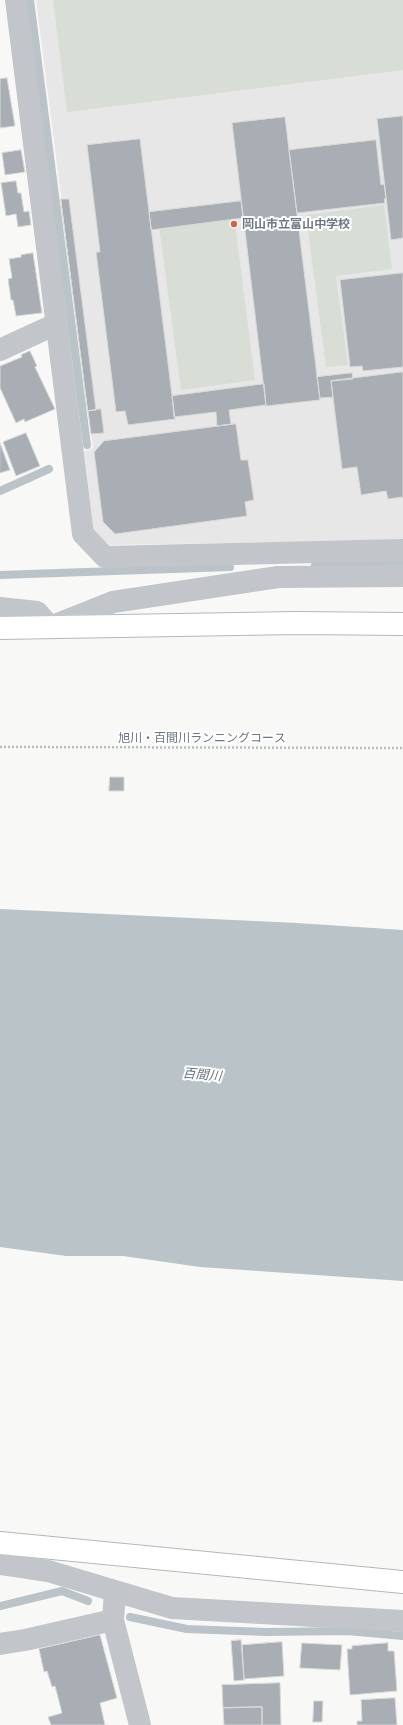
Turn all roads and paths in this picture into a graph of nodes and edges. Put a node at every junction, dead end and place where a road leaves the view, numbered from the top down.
1 (16, 0) edge
2 (56, 324) junction
3 (0, 350) edge
4 (403, 550) edge
5 (278, 552) junction
6 (403, 576) edge
7 (278, 577) junction
8 (0, 608) edge
9 (403, 624) edge
10 (50, 627) junction
11 (0, 628) edge
12 (0, 747) edge
13 (403, 748) edge
14 (0, 1543) edge
15 (0, 1564) edge
16 (403, 1582) edge
17 (115, 1592) junction
18 (113, 1620) junction
19 (403, 1621) edge
20 (0, 1644) edge
21 (140, 1725) edge

1 - 2 street
2 - 3 street
2 - 5 street
4 - 5 street
5 - 7 street
6 - 7 street
7 - 10 street
8 - 10 street
9 - 10 street
10 - 11 street
12 - 13 path, 旭川・百間川ランニングコース
14 - 16 street
15 - 17 street
17 - 18 street
17 - 19 street
18 - 20 street
18 - 21 street

